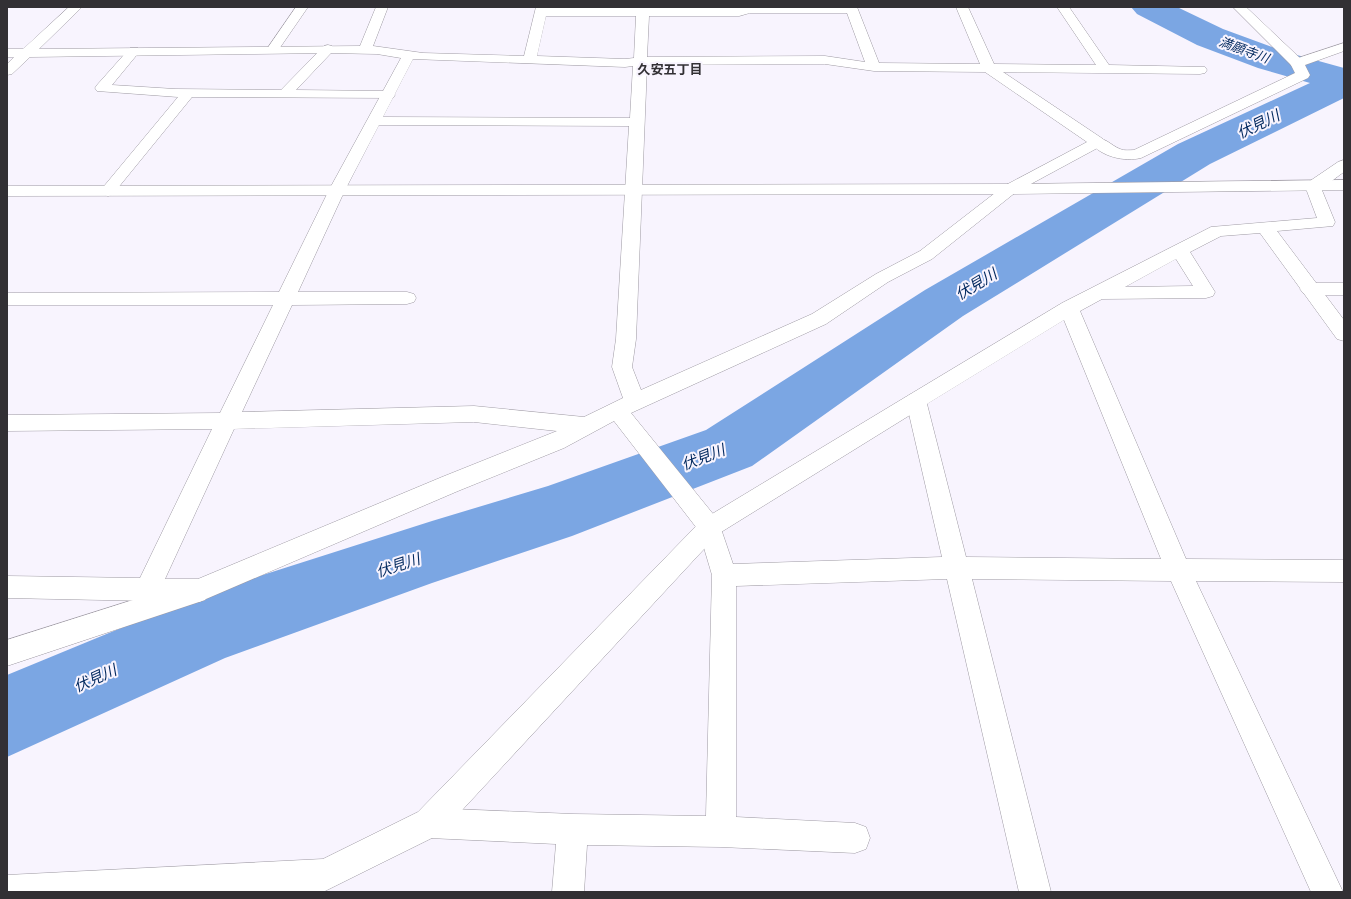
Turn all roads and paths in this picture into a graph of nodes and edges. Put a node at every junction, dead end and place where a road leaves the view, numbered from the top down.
1 (76, 7) edge
2 (302, 7) edge
3 (382, 7) edge
4 (962, 7) edge
5 (1063, 7) edge
6 (1239, 7) edge
7 (851, 8) edge
8 (541, 10) edge
9 (643, 10) edge
10 (1344, 47) edge
11 (273, 49) junction
12 (328, 49) junction
13 (365, 50) junction
14 (134, 51) junction
15 (7, 52) edge
16 (28, 52) junction
17 (409, 55) junction
18 (530, 60) junction
19 (640, 61) junction
20 (1297, 63) junction
21 (874, 67) junction
22 (989, 69) junction
23 (1106, 70) junction
24 (1200, 70) dead end
25 (7, 71) edge
26 (188, 93) junction
27 (285, 94) junction
28 (388, 95) junction
29 (374, 122) junction
30 (637, 122) junction
31 (1098, 142) junction
32 (1344, 165) edge
33 (1313, 186) junction
34 (1344, 186) edge
35 (633, 188) junction
36 (1010, 189) junction
37 (337, 190) junction
38 (7, 191) edge
39 (108, 191) junction
40 (1265, 227) junction
41 (1180, 251) junction
42 (1310, 289) junction
43 (1344, 289) edge
44 (1098, 293) junction
45 (286, 297) junction
46 (408, 298) dead end
47 (7, 299) edge
48 (1069, 308) junction
49 (1344, 334) edge
50 (916, 401) junction
51 (626, 407) junction
52 (227, 421) junction
53 (7, 423) edge
54 (586, 426) junction
55 (710, 527) junction
56 (956, 568) junction
57 (1178, 570) junction
58 (1344, 570) edge
59 (724, 575) junction
60 (7, 587) edge
61 (147, 590) junction
62 (199, 591) junction
63 (7, 653) edge
64 (429, 823) junction
65 (573, 829) junction
66 (721, 832) junction
67 (855, 838) dead end
68 (7, 891) edge
69 (568, 892) edge
70 (1035, 892) edge
71 (1327, 892) edge

1 - 16 street
2 - 11 lane
3 - 13 street
4 - 22 street
5 - 23 street
6 - 20 street
7 - 9 street
7 - 21 street
8 - 9 street
8 - 18 street
9 - 19 street
10 - 20 street
11 - 12 street
11 - 14 street
12 - 13 street
12 - 27 lane
13 - 17 street
14 - 16 street
14 - 26 lane
15 - 16 street
16 - 25 street
17 - 18 street
17 - 28 street
18 - 19 street
19 - 21 street
19 - 30 street
20 - 31 street
21 - 22 street
22 - 23 street
22 - 31 street
23 - 24 street
26 - 27 lane
26 - 39 lane
27 - 28 lane
28 - 29 street
29 - 30 street
29 - 37 street
30 - 35 street
31 - 36 street
32 - 33 street
33 - 34 street
33 - 36 street
33 - 40 street
35 - 36 street
35 - 37 street
35 - 51 street
36 - 51 street
37 - 39 street
37 - 45 street
38 - 39 street
40 - 41 street
40 - 42 street
41 - 44 street
41 - 44 street
42 - 43 lane
42 - 49 street
44 - 48 street
45 - 46 street
45 - 47 street
45 - 52 street
48 - 50 street
48 - 57 street
50 - 55 street
50 - 56 street
51 - 54 street
51 - 55 street
52 - 53 street
52 - 54 street
52 - 61 street
54 - 62 street
55 - 59 street
55 - 64 street
56 - 57 street
56 - 59 street
56 - 70 street
57 - 58 street
57 - 71 street
59 - 66 street
60 - 61 street
61 - 62 street
62 - 63 street
64 - 65 street
64 - 68 street
65 - 66 street
65 - 69 street
66 - 67 street

